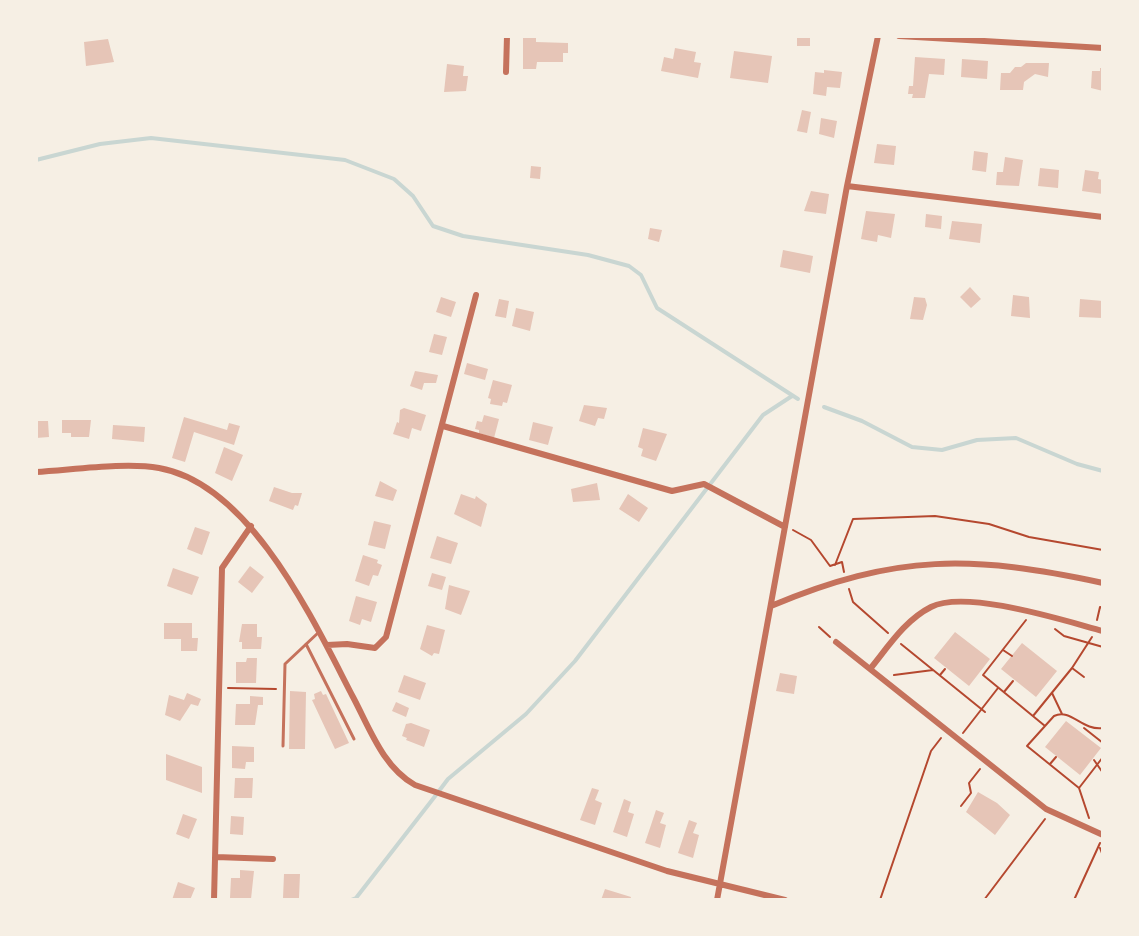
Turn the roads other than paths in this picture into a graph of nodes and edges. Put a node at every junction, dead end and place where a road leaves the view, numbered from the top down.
1 (507, 36) edge
2 (878, 36) edge
3 (899, 36) edge
4 (1103, 48) edge
5 (506, 72) dead end
6 (847, 186) junction
7 (1103, 217) edge
8 (476, 295) dead end
9 (443, 426) junction
10 (36, 472) edge
11 (251, 526) junction
12 (785, 527) junction
13 (1103, 583) edge
14 (771, 606) junction
15 (1103, 631) edge
16 (319, 632) junction
17 (836, 642) road end
18 (306, 644) junction
19 (327, 645) junction
20 (870, 669) junction
21 (354, 739) dead end
22 (283, 746) dead end
23 (1103, 835) edge
24 (216, 857) junction
25 (273, 859) dead end
26 (721, 884) junction
27 (214, 900) edge
28 (717, 900) edge
29 (785, 900) edge

1 - 5 street
2 - 6 street
3 - 4 street
6 - 7 street
6 - 12 street
8 - 9 street
9 - 12 street
9 - 19 street
10 - 11 street
11 - 16 street
11 - 24 street
12 - 14 street
13 - 14 street
14 - 26 street
15 - 20 street
16 - 18 lane
16 - 19 street
17 - 20 street
18 - 21 lane
18 - 22 lane
19 - 26 street
20 - 23 street
24 - 25 street
24 - 27 street
26 - 28 street
26 - 29 street

